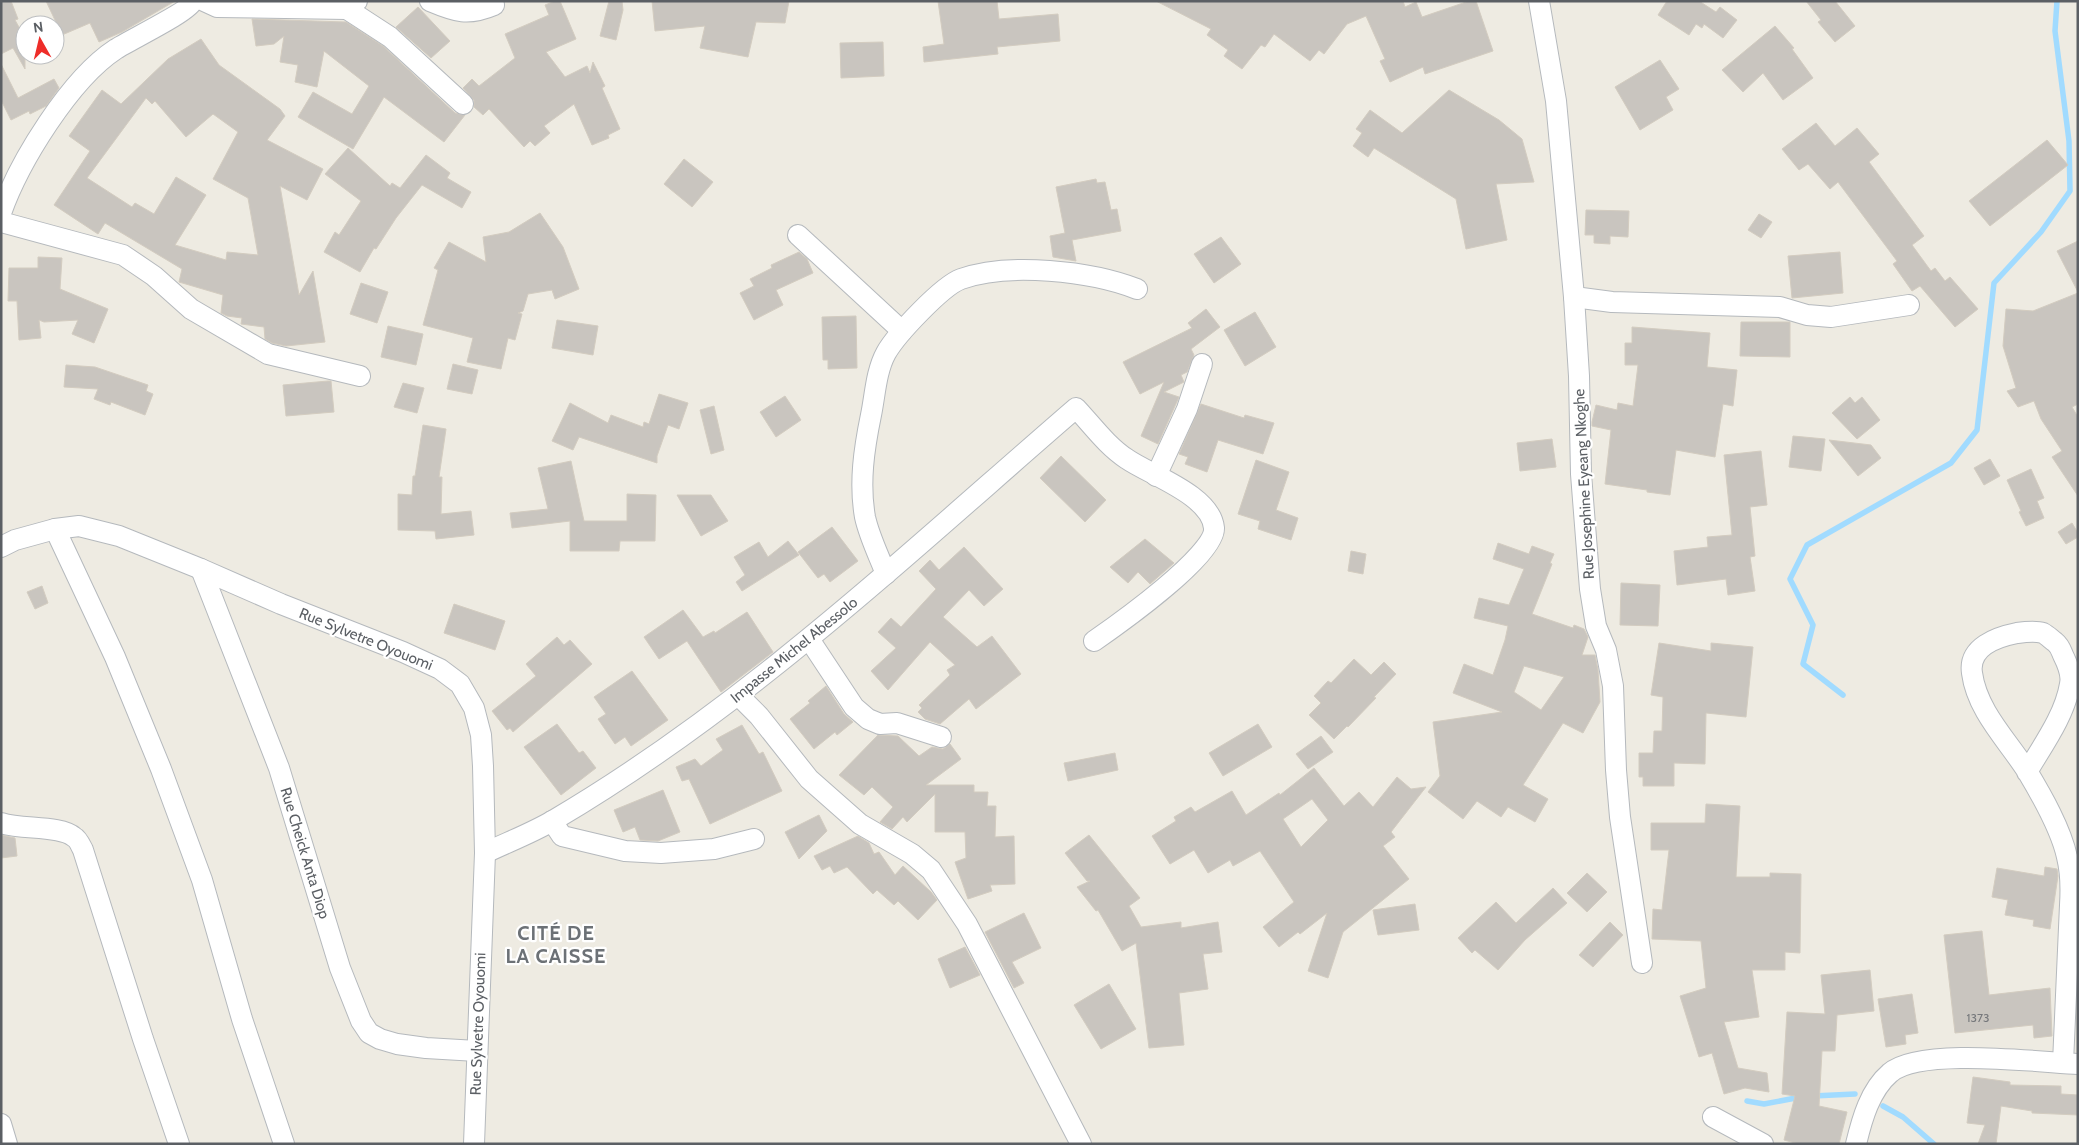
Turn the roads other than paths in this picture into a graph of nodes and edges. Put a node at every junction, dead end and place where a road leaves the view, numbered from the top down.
1 (193, 1) edge
2 (204, 1) edge
3 (430, 1) edge
4 (1539, 1) edge
5 (352, 5) edge
6 (494, 5) dead end
7 (463, 104) dead end
8 (1, 213) edge
9 (1, 222) edge
10 (798, 235) dead end
11 (1136, 289) dead end
12 (1574, 297) junction
13 (1909, 305) dead end
14 (902, 331) junction
15 (1202, 364) dead end
16 (360, 376) dead end
17 (1156, 476) junction
18 (55, 529) junction
19 (1, 548) edge
20 (201, 569) junction
21 (886, 574) junction
22 (809, 639) junction
23 (1094, 641) dead end
24 (739, 696) junction
25 (941, 737) dead end
26 (2027, 772) junction
27 (552, 821) junction
28 (1, 823) edge
29 (754, 839) dead end
30 (485, 853) junction
31 (1642, 963) dead end
32 (477, 1051) junction
33 (2070, 1063) edge
34 (1713, 1117) dead end
35 (1, 1124) edge
36 (7, 1144) edge
37 (179, 1144) edge
38 (284, 1144) edge
39 (474, 1144) edge
40 (1081, 1144) edge
41 (1763, 1144) edge
42 (1856, 1144) edge

1 - 8 street
2 - 5 street
3 - 6 street
4 - 12 street, Rue Josephine Eyeang Nkoghe
5 - 7 street
9 - 16 street
10 - 14 street
11 - 14 street
12 - 13 street
12 - 31 street, Rue Josephine Eyeang Nkoghe
14 - 21 street
15 - 17 street
17 - 21 street, Impasse Michel Abessolo
17 - 23 street
18 - 19 street, Rue Sylvetre Oyouomi
18 - 20 street, Rue Sylvetre Oyouomi
18 - 38 street
20 - 30 street, Rue Sylvetre Oyouomi
20 - 32 street, Rue Cheick Anta Diop
21 - 22 street, Impasse Michel Abessolo
22 - 24 street, Impasse Michel Abessolo
22 - 25 street
24 - 27 street, Impasse Michel Abessolo
24 - 40 street
26 - 26 street
26 - 33 street
27 - 29 street
27 - 30 street, Impasse Michel Abessolo
28 - 37 street
30 - 32 street, Rue Sylvetre Oyouomi
32 - 39 street, Rue Sylvetre Oyouomi
33 - 42 street
34 - 41 street
35 - 36 street

